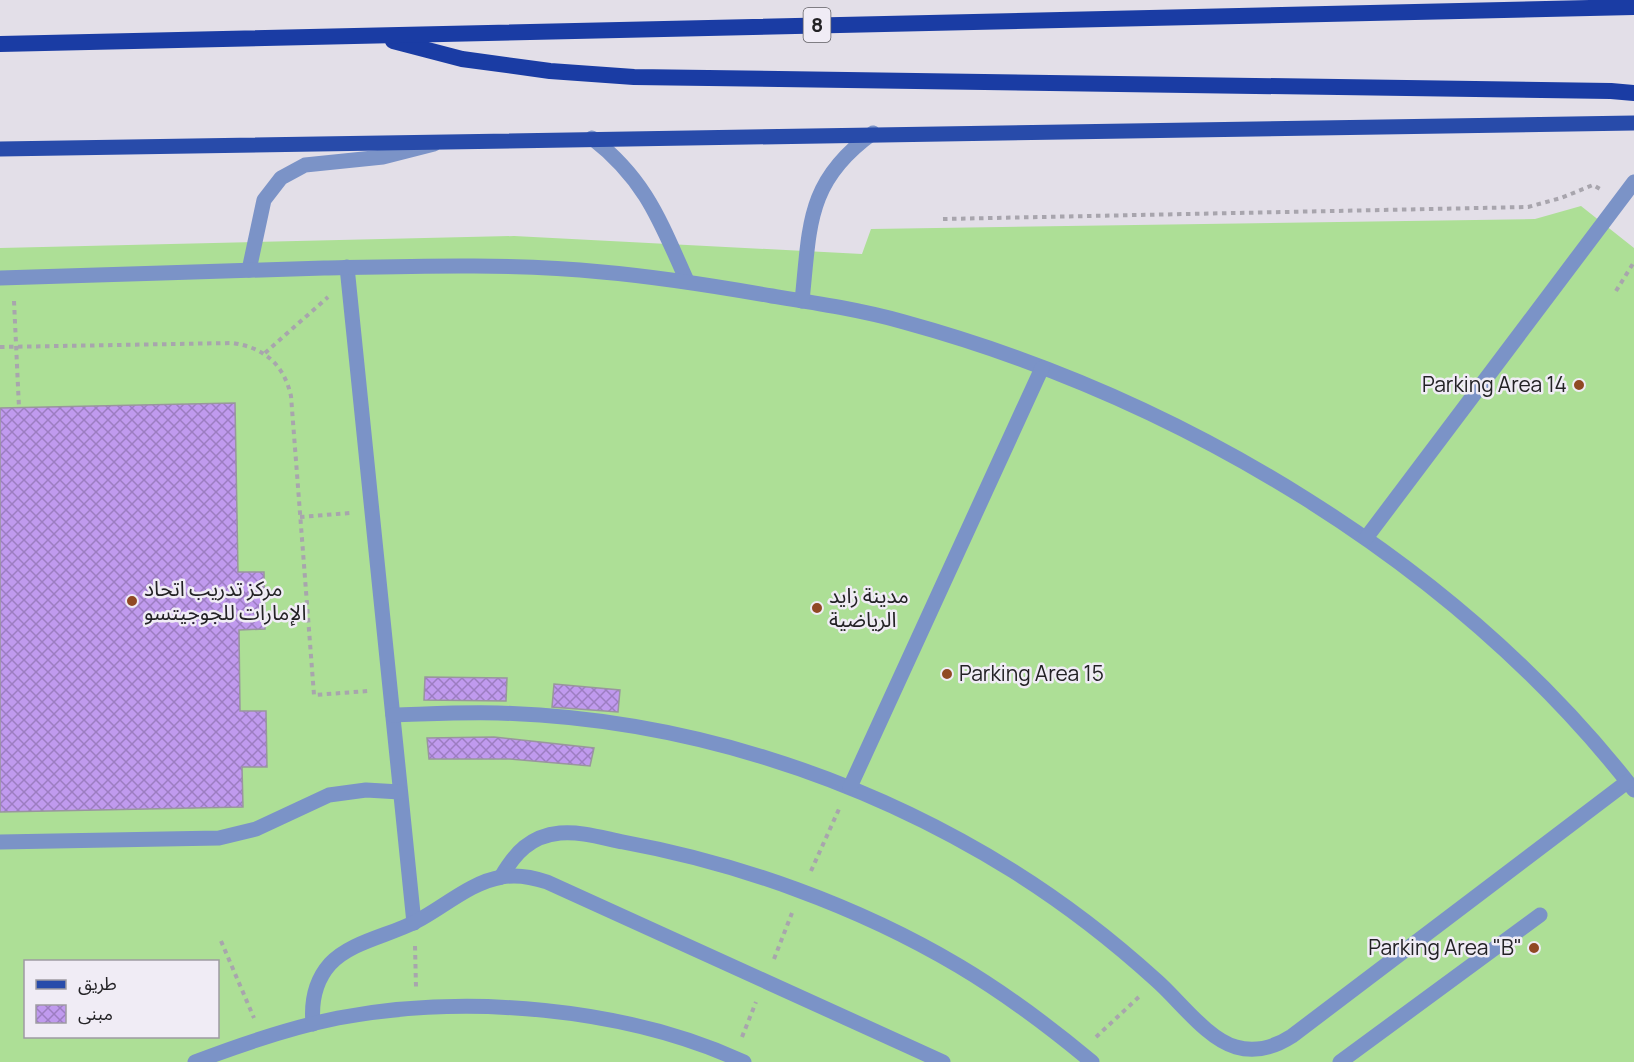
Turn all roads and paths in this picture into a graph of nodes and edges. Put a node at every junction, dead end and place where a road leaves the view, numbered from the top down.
1 (1634, 8) edge
2 (371, 35) junction
3 (0, 44) edge
4 (1634, 93) edge
5 (1634, 123) edge
6 (873, 133) junction
7 (592, 138) junction
8 (443, 141) junction
9 (0, 148) edge
10 (1634, 182) edge
11 (1620, 199) junction
12 (943, 219) dead end
13 (1634, 262) edge
14 (347, 267) junction
15 (249, 270) junction
16 (6, 278) edge
17 (687, 281) junction
18 (1616, 291) dead end
19 (350, 295) junction
20 (802, 301) junction
21 (0, 347) edge
22 (16, 347) junction
23 (266, 353) junction
24 (1042, 368) junction
25 (19, 408) dead end
26 (372, 512) junction
27 (300, 517) junction
28 (1366, 538) junction
29 (390, 689) junction
30 (393, 715) junction
31 (1631, 786) edge
32 (850, 787) junction
33 (400, 792) junction
34 (0, 842) edge
35 (501, 877) junction
36 (800, 893) junction
37 (1540, 915) dead end
38 (414, 923) junction
39 (221, 941) dead end
40 (1156, 980) junction
41 (765, 981) junction
42 (416, 1009) junction
43 (313, 1024) junction
44 (262, 1037) junction
45 (1086, 1057) edge
46 (738, 1060) edge
47 (195, 1062) edge
48 (943, 1062) edge
49 (1340, 1062) edge

1 - 2 highway, 8
2 - 3 highway, 8
2 - 4 highway
5 - 6 main road
6 - 7 main road
6 - 20 lane
7 - 8 main road
7 - 17 lane
8 - 9 main road
8 - 15 lane
10 - 11 lane
11 - 12 path
11 - 28 lane
13 - 18 path
14 - 15 lane
14 - 17 lane
14 - 19 lane
15 - 16 lane
16 - 22 path
17 - 20 lane
19 - 23 path
19 - 26 lane
20 - 24 lane
21 - 22 path
22 - 23 path
22 - 25 path
23 - 27 path
24 - 28 lane
24 - 32 lane
26 - 27 path
26 - 29 lane
27 - 29 path
28 - 31 lane
29 - 30 lane
30 - 32 lane
30 - 33 lane
31 - 40 lane
32 - 36 path
32 - 40 lane
33 - 34 lane
33 - 38 lane
35 - 36 lane
35 - 38 lane
35 - 41 lane
36 - 41 path
36 - 45 lane
37 - 49 lane
38 - 42 path
38 - 43 lane
39 - 44 path
40 - 45 path
41 - 46 path
41 - 48 lane
42 - 43 lane
42 - 46 lane
43 - 44 lane
44 - 47 lane

